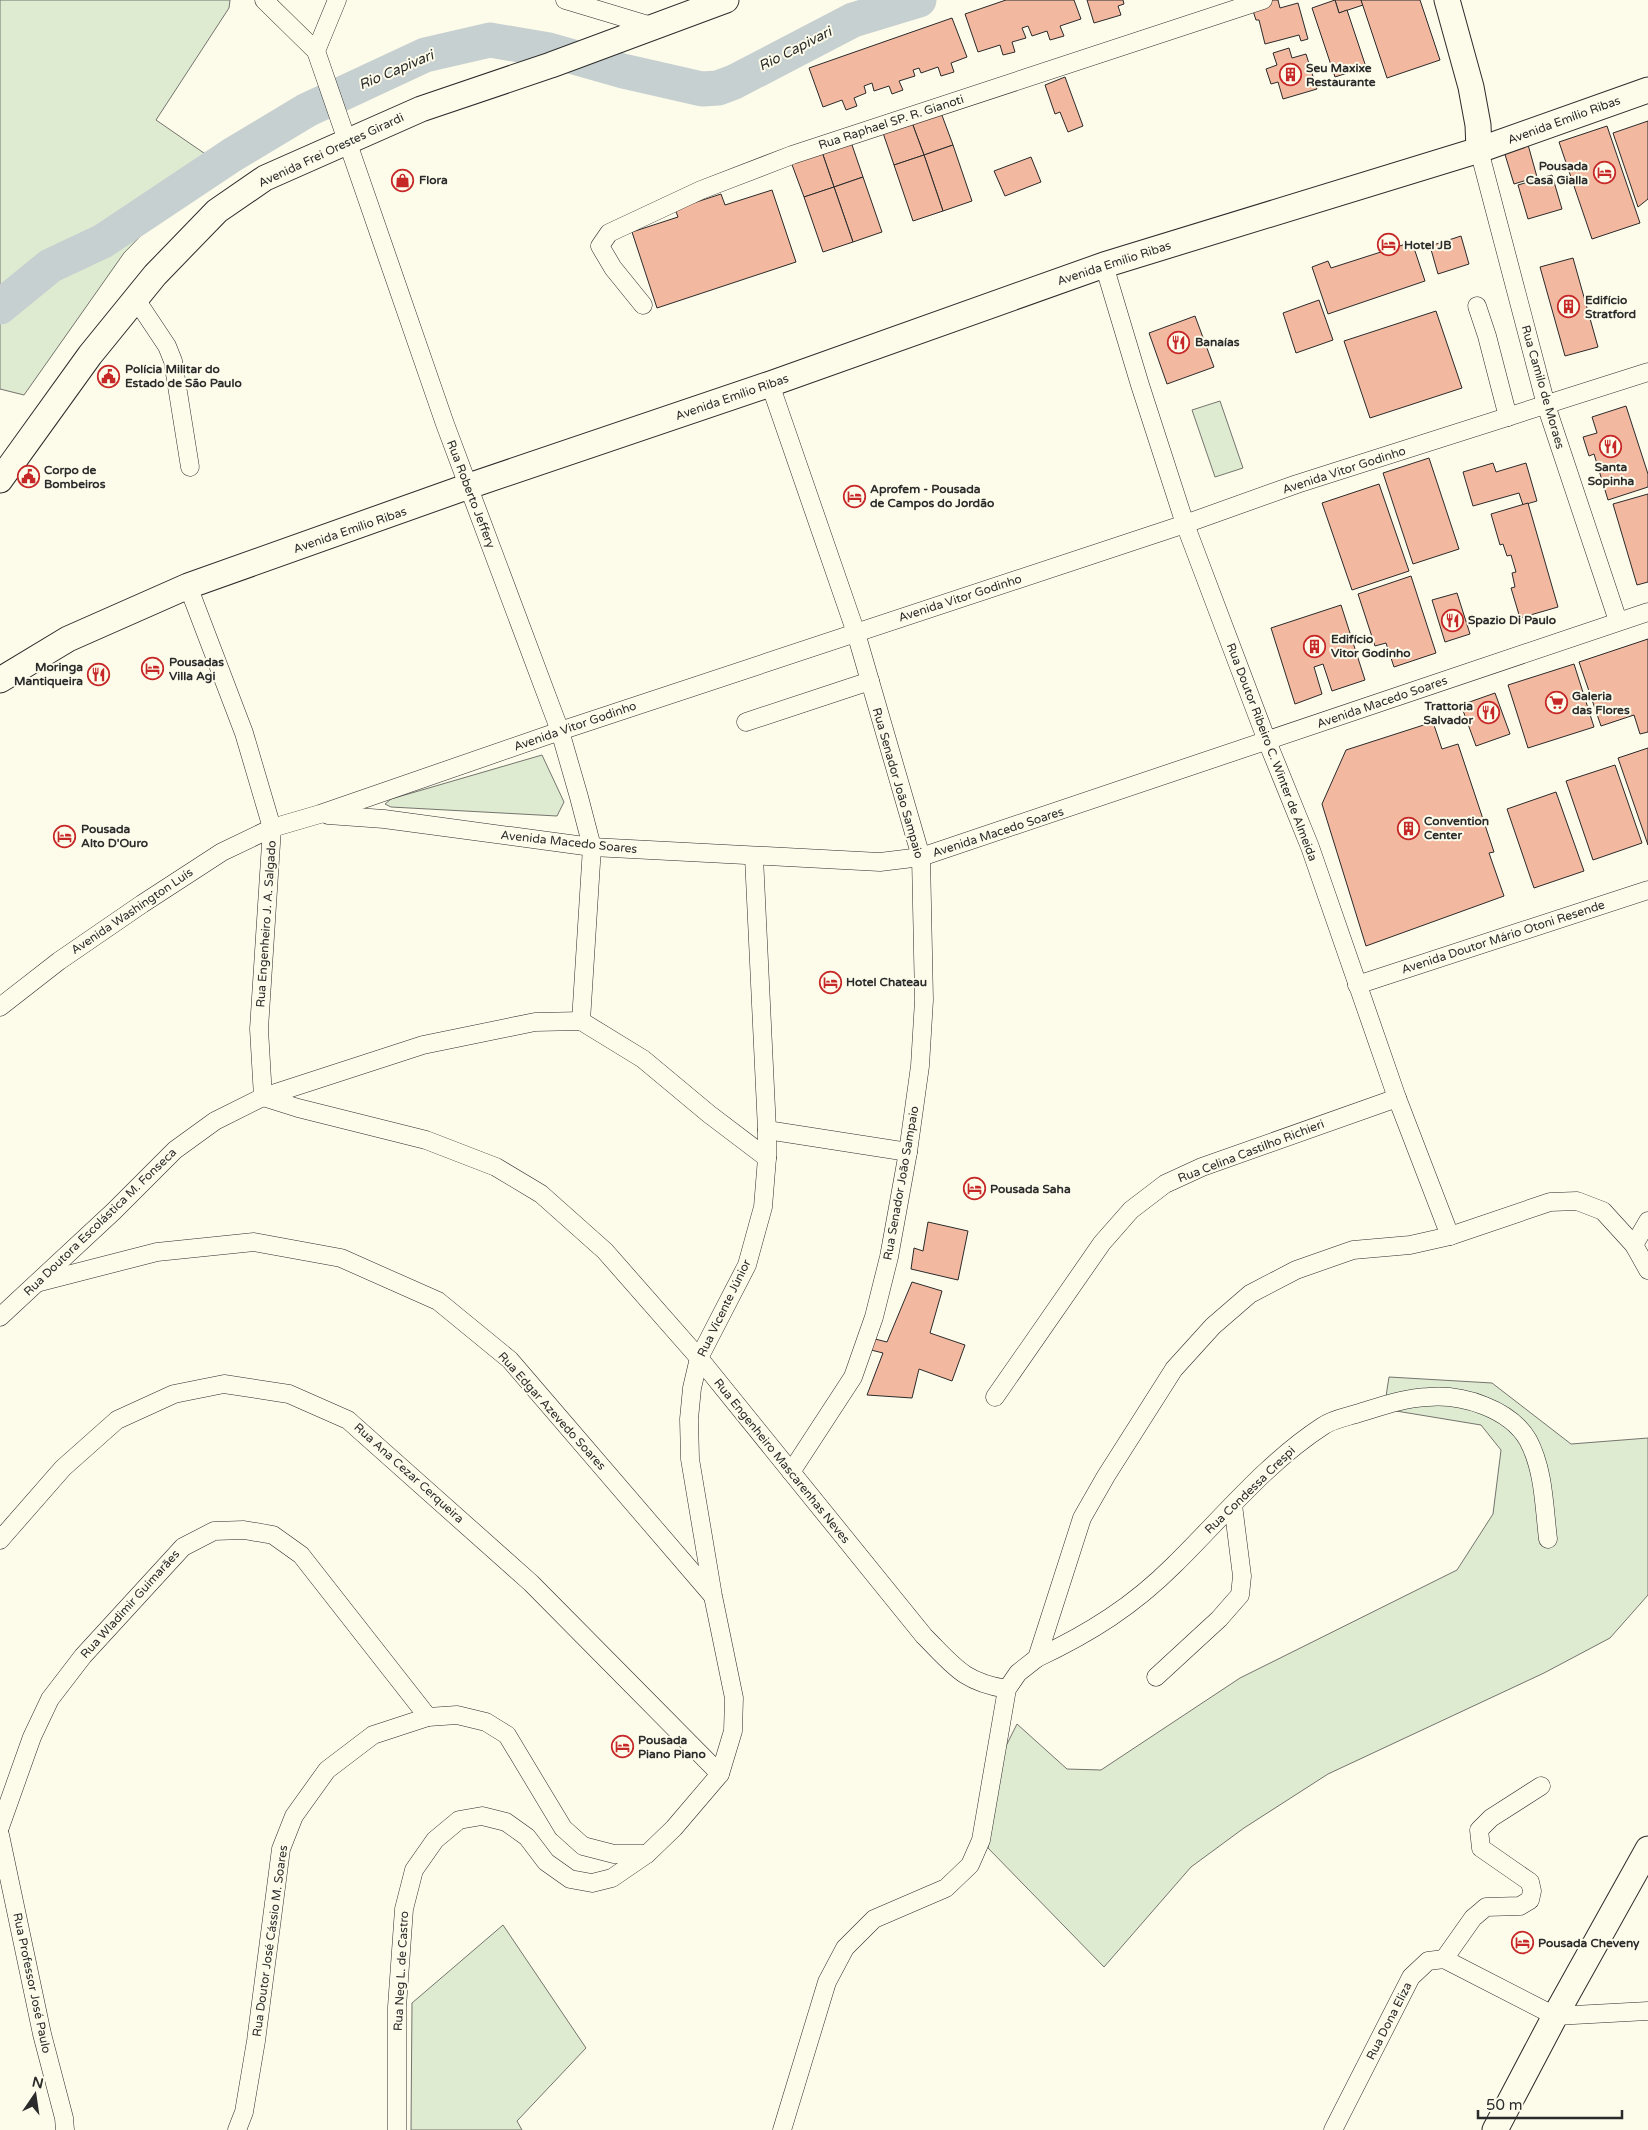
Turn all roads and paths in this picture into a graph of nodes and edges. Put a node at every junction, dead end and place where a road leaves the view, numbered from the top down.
1 (264, 0) edge
2 (337, 0) edge
3 (565, 0) edge
4 (726, 0) edge
5 (1263, 0) edge
6 (1446, 0) edge
7 (655, 27) junction
8 (319, 58) junction
9 (1648, 90) edge
10 (344, 133) junction
11 (1479, 150) junction
12 (1104, 265) junction
13 (135, 298) junction
14 (643, 306) dead end
15 (1477, 306) dead end
16 (1648, 372) edge
17 (770, 384) junction
18 (1546, 405) junction
19 (1508, 417) junction
20 (190, 467) dead end
21 (0, 480) edge
22 (469, 486) junction
23 (1185, 524) junction
24 (188, 586) junction
25 (1648, 612) edge
26 (1618, 621) junction
27 (856, 632) junction
28 (0, 680) edge
29 (870, 681) junction
30 (746, 722) dead end
31 (560, 731) junction
32 (1267, 741) junction
33 (384, 792) junction
34 (320, 814) junction
35 (384, 819) junction
36 (272, 828) junction
37 (592, 847) junction
38 (754, 857) junction
39 (921, 857) junction
40 (1648, 890) edge
41 (1357, 984) junction
42 (0, 1007) edge
43 (581, 1020) junction
44 (263, 1097) junction
45 (1397, 1098) junction
46 (767, 1130) junction
47 (908, 1152) junction
48 (768, 1158) junction
49 (1648, 1221) edge
50 (1450, 1236) junction
51 (1634, 1245) junction
52 (1648, 1270) edge
53 (37, 1283) junction
54 (0, 1317) edge
55 (699, 1358) junction
56 (995, 1397) dead end
57 (791, 1472) junction
58 (1234, 1505) junction
59 (0, 1540) edge
60 (1548, 1540) dead end
61 (713, 1596) junction
62 (1037, 1658) junction
63 (1156, 1677) dead end
64 (1007, 1689) junction
65 (428, 1717) junction
66 (720, 1774) junction
67 (1540, 1786) dead end
68 (0, 1828) edge
69 (674, 1828) joint
70 (0, 1835) edge
71 (1648, 1849) edge
72 (647, 1854) junction
73 (1444, 1959) junction
74 (1648, 2011) edge
75 (1555, 2016) junction
76 (65, 2130) edge
77 (236, 2130) edge
78 (397, 2130) edge
79 (782, 2130) edge
80 (1333, 2130) edge
81 (1495, 2130) edge

1 - 8 street
2 - 8 street
3 - 7 street
4 - 7 street, Avenida Frei Orestes Girardi
5 - 14 street, Rua Raphael SP. R. Gianoti
6 - 11 street
7 - 10 street, Avenida Frei Orestes Girardi
8 - 10 street, Rua Roberto Jeffery
9 - 11 street, Avenida Emílio Ribas
10 - 13 street, Avenida Frei Orestes Girardi
10 - 22 street, Rua Roberto Jeffery
11 - 12 street, Avenida Emílio Ribas
11 - 18 street, Rua Camilo de Moraes
12 - 17 street, Avenida Emílio Ribas
12 - 23 street, Rua Doutor Ribeiro C. Winter de Almeida
13 - 20 street
13 - 21 street, Avenida Frei Orestes Girardi
15 - 19 street
16 - 18 street, Avenida Vitor Godinho
17 - 22 street, Avenida Emílio Ribas
17 - 27 street, Rua Senador João Sampaio
18 - 19 street, Avenida Vitor Godinho
18 - 26 street, Rua Camilo de Moraes
19 - 23 street, Avenida Vitor Godinho
22 - 24 street, Avenida Emílio Ribas
22 - 31 street, Rua Roberto Jeffery
23 - 27 street, Avenida Vitor Godinho
23 - 32 street, Rua Doutor Ribeiro C. Winter de Almeida
24 - 28 street, Avenida Emílio Ribas
24 - 36 street, Rua Engenheiro J. A. Salgado
25 - 26 street, Avenida Macedo Soares
26 - 32 street, Avenida Macedo Soares
27 - 29 street, Rua Senador João Sampaio
27 - 31 street, Avenida Vitor Godinho
29 - 30 street
29 - 39 street, Rua Senador João Sampaio
31 - 33 street, Avenida Vitor Godinho
31 - 37 street, Rua Roberto Jeffery
32 - 39 street, Avenida Macedo Soares
32 - 41 street, Rua Doutor Ribeiro C. Winter de Almeida
33 - 34 street, Avenida Vitor Godinho
33 - 35 street
34 - 35 street, Avenida Macedo Soares
34 - 36 street, Avenida Vitor Godinho
35 - 37 street, Avenida Macedo Soares
36 - 42 street, Avenida Washington Luís
36 - 44 street, Rua Engenheiro J. A. Salgado
37 - 38 street, Avenida Macedo Soares
37 - 43 street, Rua Roberto Jeffery
38 - 39 street, Avenida Macedo Soares
38 - 46 street, Rua Vicente Júnior
39 - 47 street, Rua Senador João Sampaio
40 - 41 street, Avenida Doutor Mário Otoni Resende
41 - 45 street, Rua Doutor Ribeiro C. Winter de Almeida
43 - 44 street, Rua Doutora Escolástica M. Fonseca
43 - 48 street
44 - 53 street, Rua Doutora Escolástica M. Fonseca
44 - 55 street, Rua Engenheiro Mascarenhas Neves
45 - 50 street, Rua Doutor Ribeiro C. Winter de Almeida
45 - 56 street, Rua Celina Castilho Richieri
46 - 47 street
46 - 48 street, Rua Vicente Júnior
47 - 57 street, Rua Senador João Sampaio
48 - 55 street, Rua Vicente Júnior
49 - 51 street
50 - 51 street
50 - 62 street
51 - 52 street
53 - 54 street, Rua Doutora Escolástica M. Fonseca
53 - 61 street, Rua Edgar Azevedo Soares
55 - 57 street, Rua Engenheiro Mascarenhas Neves
55 - 61 street, Rua Vicente Júnior
57 - 64 street, Rua Engenheiro Mascarenhas Neves
58 - 60 street, Rua Condessa Crespi
58 - 62 street, Rua Condessa Crespi
58 - 63 street
59 - 66 street, Rua Ana Cezar Cerqueira
61 - 66 street, Rua Vicente Júnior
62 - 64 street, Rua Condessa Crespi
64 - 79 street
65 - 68 street, Rua Wladimir Guimarães
65 - 72 street, Rua Doutor José Cássio M. Soares
65 - 77 street, Rua Doutor José Cássio M. Soares
66 - 69 street, Rua Vicente Júnior
67 - 73 street
69 - 72 street, Rua Neg L. de Castro
70 - 76 street, Rua Professor José Paulo
71 - 75 street
72 - 78 street, Rua Neg L. de Castro
73 - 75 street
73 - 80 street, Rua Dona Eliza
74 - 75 street
75 - 81 street

